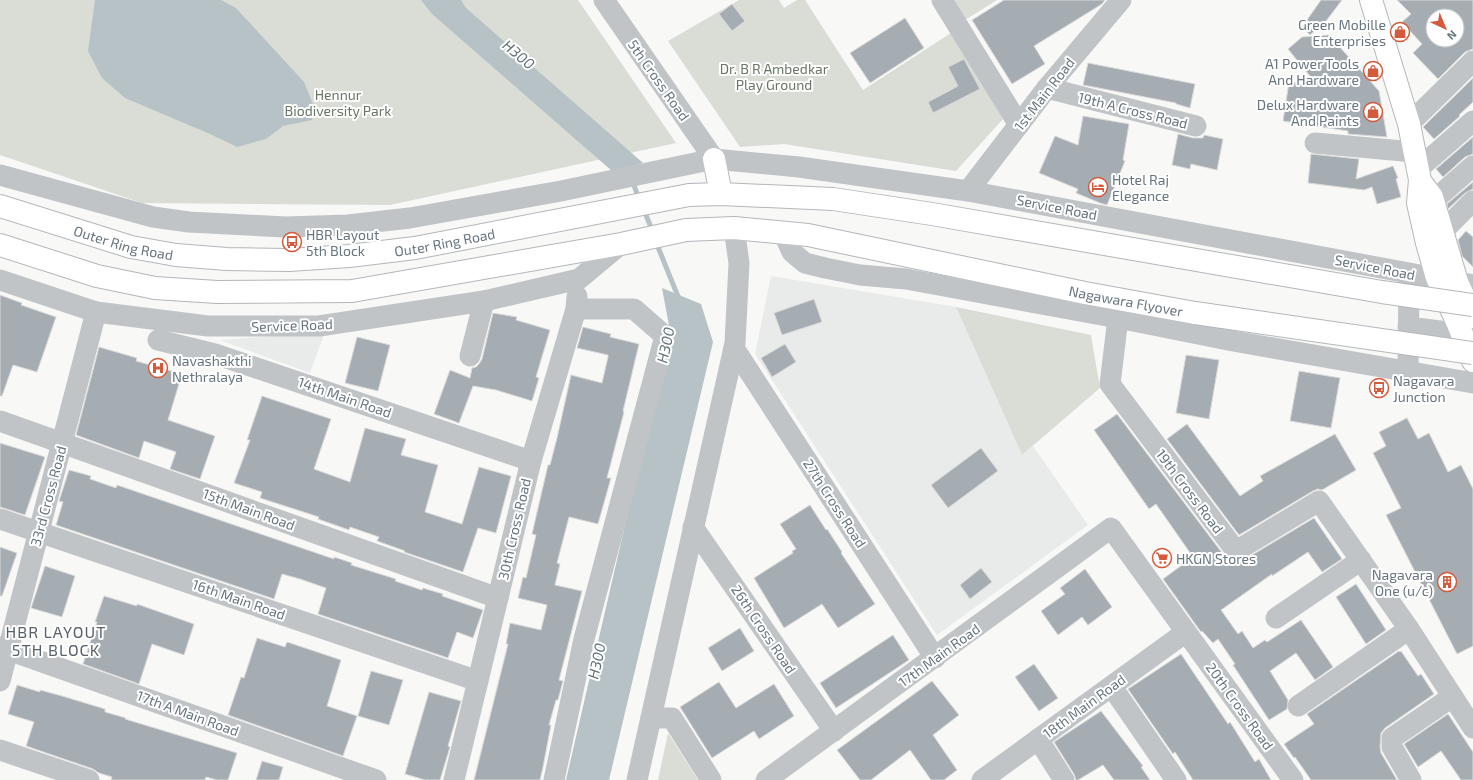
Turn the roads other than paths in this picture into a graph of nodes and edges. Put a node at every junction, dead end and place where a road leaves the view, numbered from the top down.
1 (604, 0) edge
2 (942, 0) edge
3 (1121, 0) edge
4 (1371, 0) edge
5 (1473, 61) edge
6 (1047, 88) junction
7 (1473, 121) edge
8 (1409, 124) junction
9 (1019, 125) junction
10 (1196, 126) dead end
11 (1315, 143) dead end
12 (714, 159) junction
13 (1473, 166) edge
14 (1417, 167) junction
15 (0, 175) edge
16 (968, 191) junction
17 (721, 194) junction
18 (1473, 201) edge
19 (1434, 202) junction
20 (0, 206) edge
21 (734, 228) junction
22 (782, 232) junction
23 (1442, 232) junction
24 (621, 244) junction
25 (0, 245) edge
26 (1409, 273) junction
27 (579, 279) junction
28 (0, 280) edge
29 (1456, 282) edge
30 (484, 301) junction
31 (1473, 305) edge
32 (576, 309) junction
33 (96, 312) junction
34 (1118, 318) junction
35 (208, 326) junction
36 (1408, 327) junction
37 (1469, 329) edge
38 (158, 340) dead end
39 (734, 348) junction
40 (1473, 353) edge
41 (215, 354) junction
42 (470, 356) dead end
43 (1473, 361) edge
44 (1408, 372) junction
45 (1473, 383) edge
46 (0, 421) edge
47 (62, 442) junction
48 (530, 461) junction
49 (0, 519) edge
50 (693, 527) junction
51 (1111, 528) joint
52 (39, 531) junction
53 (1361, 560) junction
54 (498, 598) junction
55 (1276, 618) dead end
56 (1409, 629) junction
57 (1186, 632) junction
58 (4, 648) edge
59 (935, 658) junction
60 (478, 680) junction
61 (0, 681) edge
62 (1112, 686) junction
63 (1452, 697) junction
64 (1298, 706) dead end
65 (651, 718) junction
66 (1473, 728) edge
67 (834, 731) junction
68 (1038, 739) junction
69 (0, 750) edge
70 (89, 780) edge
71 (376, 780) edge
72 (454, 780) edge
73 (554, 780) edge
74 (637, 780) edge
75 (711, 780) edge
76 (766, 780) edge
77 (982, 780) edge
78 (1064, 780) edge
79 (1176, 780) edge
80 (1293, 780) edge
81 (1412, 780) edge

1 - 12 street, 5th Cross Road
2 - 9 street
3 - 6 street, 1st Main Road
4 - 8 main road
5 - 8 street
6 - 9 street, 1st Main Road
6 - 10 street, 19th A Cross Road
7 - 14 street
8 - 14 main road
9 - 16 street, 1st Main Road
11 - 14 street
12 - 15 street, Service Road
12 - 16 street, Service Road
12 - 17 main road
13 - 19 street
14 - 19 main road
14 - 29 main road
16 - 26 street, Service Road
17 - 20 main road, Outer Ring Road
17 - 31 main road, Outer Ring Road, bridge
18 - 23 street
19 - 23 main road
21 - 22 main road
21 - 24 main road
21 - 39 street
22 - 34 street
22 - 40 main road, Nagawara Flyover, bridge
23 - 29 main road
24 - 25 main road
24 - 27 street, Service Road
26 - 29 street, Service Road
26 - 36 street
27 - 30 street, Service Road
27 - 32 street, 30th Cross Road
28 - 33 street, Service Road
29 - 37 main road
30 - 35 street, Service Road
30 - 42 street
32 - 48 street, 30th Cross Road
32 - 73 street
33 - 35 street, Service Road
33 - 47 street, 33rd Cross Road
34 - 44 street
34 - 53 street, 19th Cross Road
35 - 41 street
36 - 37 street
36 - 44 street
37 - 43 main road
38 - 41 street, 14th Main Road
39 - 50 street
39 - 59 street, 27th Cross Road
41 - 48 street, 14th Main Road
44 - 45 street
46 - 47 street, 15th Main Road
47 - 52 street, 33rd Cross Road
47 - 54 street, 15th Main Road
48 - 54 street, 30th Cross Road
49 - 52 street, 16th Main Road
50 - 65 street
50 - 67 street, 26th Cross Road
51 - 57 street, 20th Cross Road
51 - 59 street, 17th Main Road
52 - 58 street, 33rd Cross Road
52 - 60 street, 16th Main Road
53 - 55 street
53 - 56 street, 19th Cross Road
54 - 60 street, 30th Cross Road
56 - 63 street, 19th Cross Road
56 - 64 street
57 - 62 street, 18th Main Road
57 - 80 street, 20th Cross Road
58 - 61 street, 33rd Cross Road
58 - 71 street, 17th A Main Road
59 - 67 street, 17th Main Road
60 - 72 street, 30th Cross Road
62 - 68 street, 18th Main Road
62 - 79 street
63 - 66 street, 19th Cross Road
63 - 81 street
65 - 74 street
65 - 75 street
67 - 76 street, 17th Main Road
68 - 77 street, 18th Main Road
68 - 78 street
69 - 70 street

